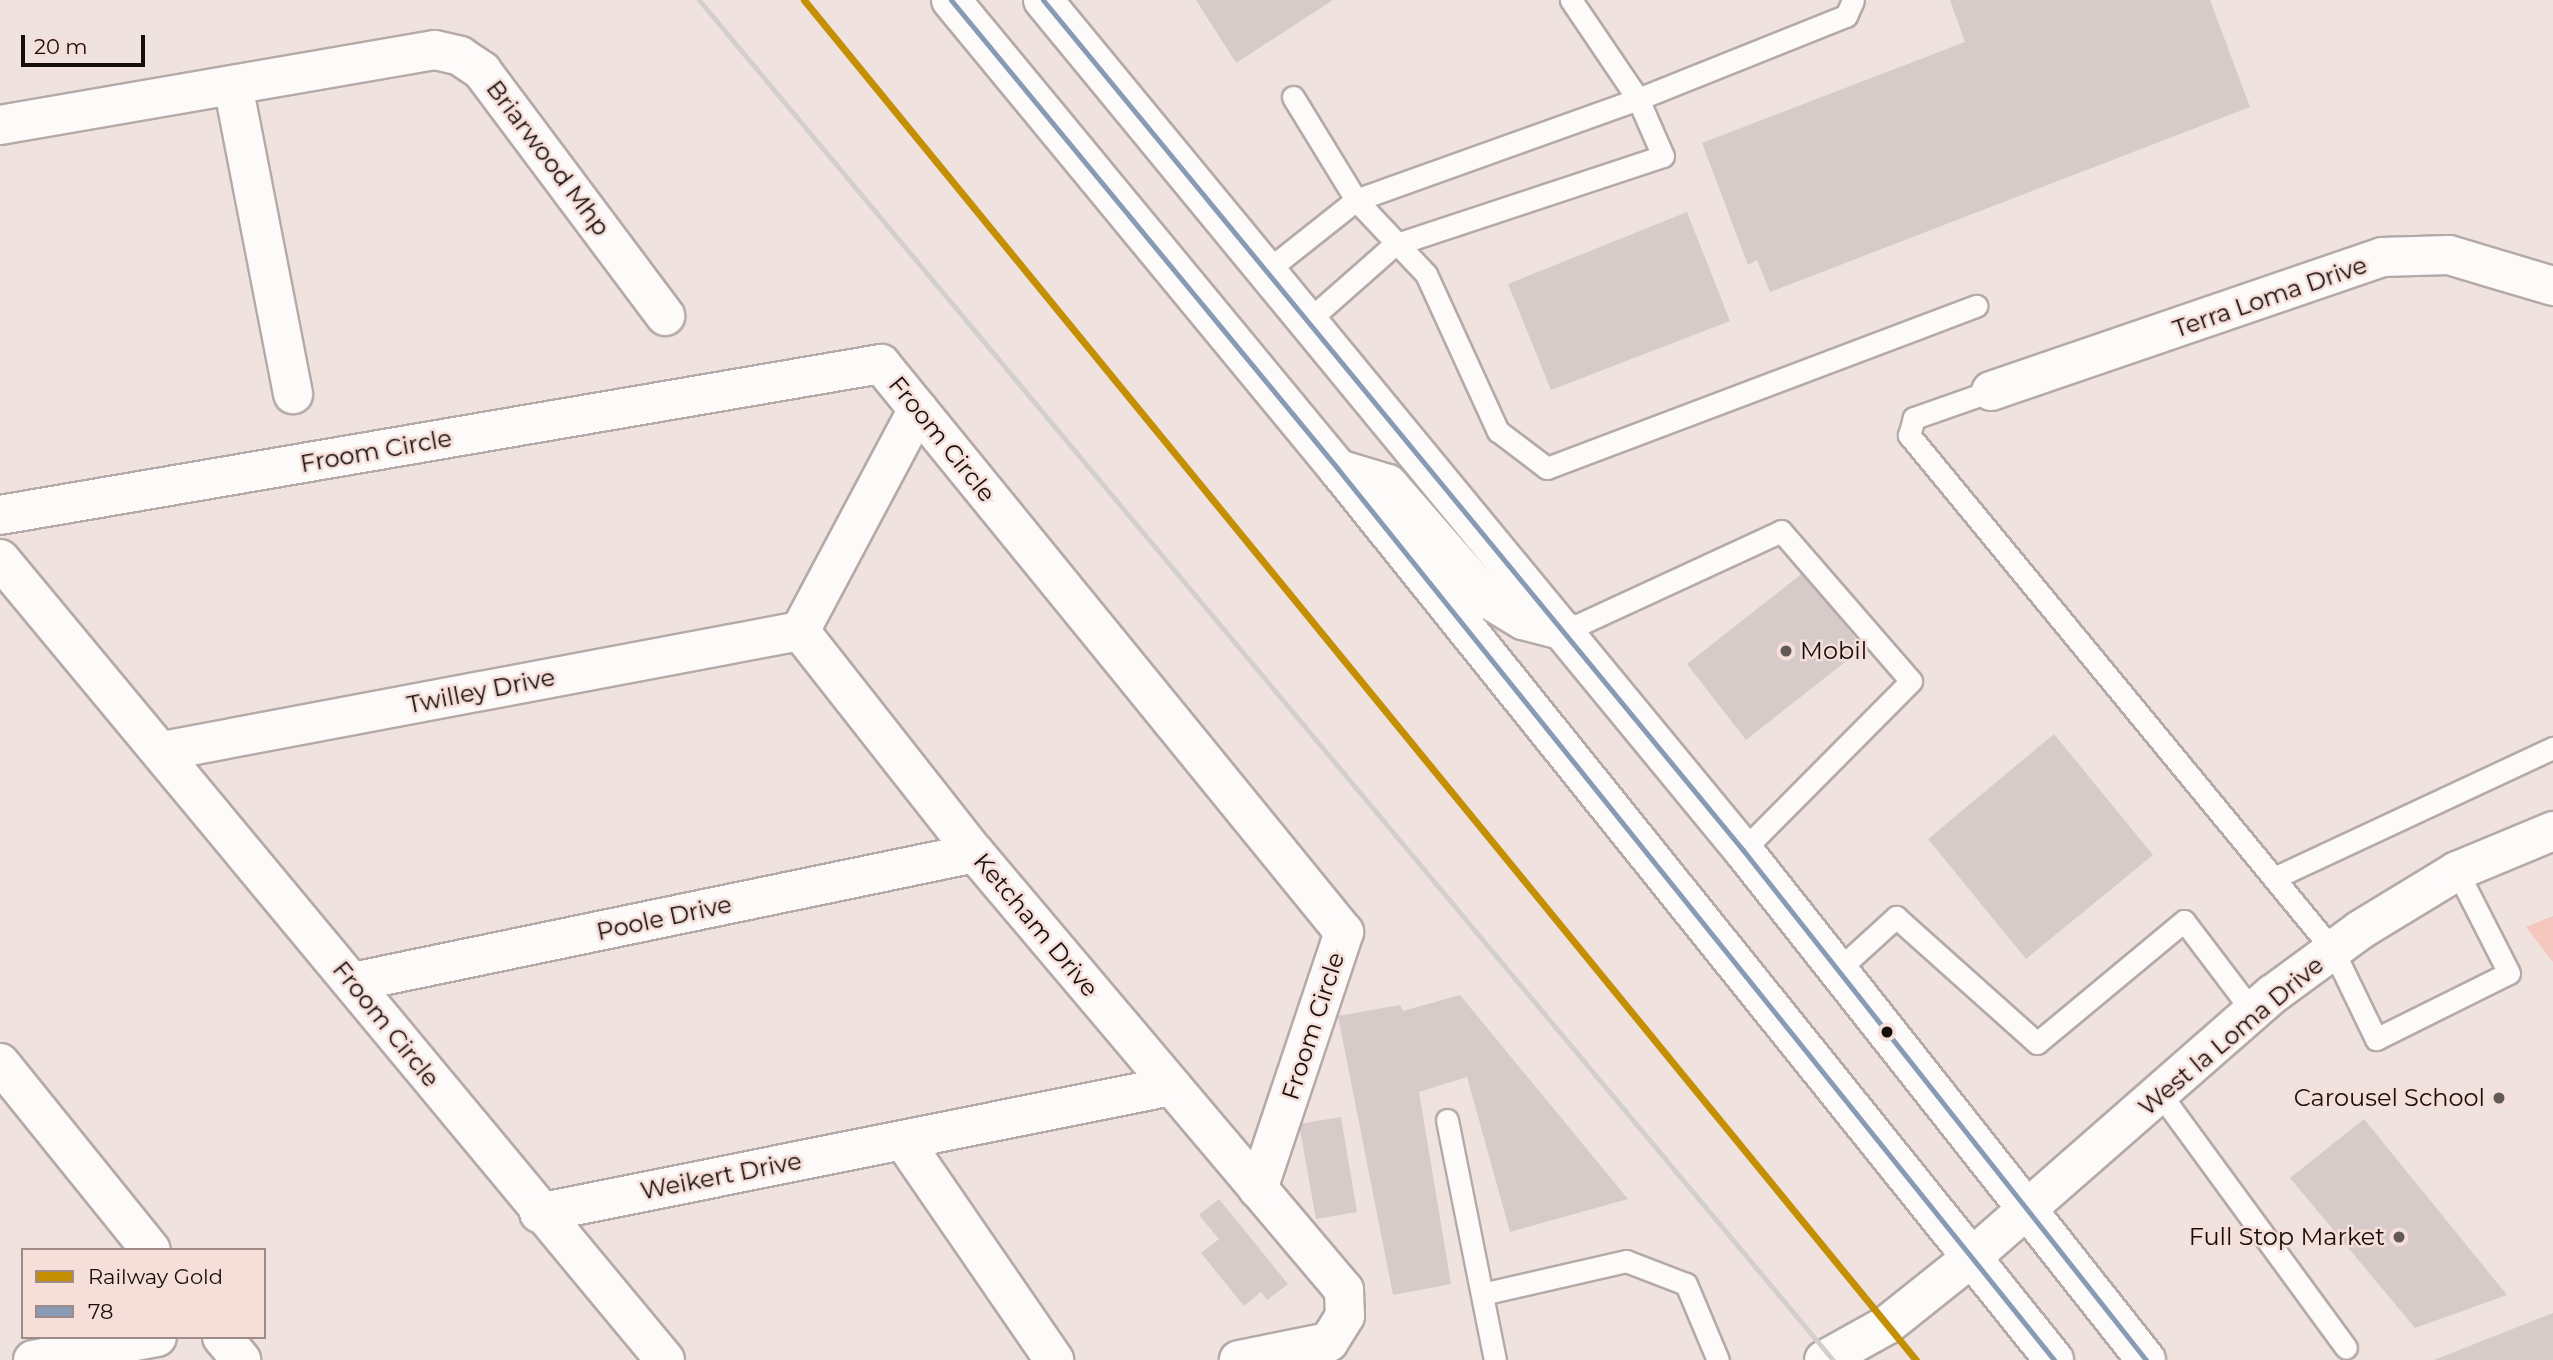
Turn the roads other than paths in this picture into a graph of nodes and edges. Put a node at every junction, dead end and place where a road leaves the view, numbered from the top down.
1 (951, 0) edge
2 (1571, 0) edge
3 (1853, 0) edge
4 (1054, 4) edge
5 (233, 85) junction
6 (1293, 97) dead end
7 (1638, 99) junction
8 (0, 125) edge
9 (1356, 200) junction
10 (1394, 245) junction
11 (1269, 269) junction
12 (2553, 286) edge
13 (1976, 306) dead end
14 (665, 316) dead end
15 (1310, 319) junction
16 (1991, 391) joint
17 (293, 394) dead end
18 (918, 410) junction
19 (1338, 469) junction
20 (0, 515) edge
21 (0, 559) edge
22 (800, 631) junction
23 (1565, 631) junction
24 (2553, 748) edge
25 (163, 751) junction
26 (2553, 831) edge
27 (1743, 850) junction
28 (975, 853) junction
29 (2457, 872) junction
30 (2274, 878) junction
31 (2333, 950) junction
32 (1838, 970) junction
33 (352, 982) junction
34 (2253, 1013) junction
35 (0, 1062) edge
36 (1171, 1086) junction
37 (2161, 1095) junction
38 (1447, 1119) dead end
39 (903, 1140) junction
40 (1258, 1189) junction
41 (2029, 1210) junction
42 (539, 1213) junction
43 (149, 1248) edge
44 (1971, 1258) junction
45 (1482, 1294) junction
46 (146, 1339) edge
47 (224, 1339) edge
48 (2346, 1349) dead end
49 (33, 1360) edge
50 (241, 1360) edge
51 (666, 1360) edge
52 (1054, 1360) edge
53 (1238, 1360) edge
54 (1496, 1360) edge
55 (1718, 1360) edge
56 (1824, 1360) edge
57 (2054, 1360) edge
58 (2146, 1360) edge

1 - 19 street
2 - 7 lane
3 - 7 lane
4 - 11 street
5 - 8 street, Briarwood Mhp
5 - 14 street, Briarwood Mhp
5 - 17 street
6 - 9 lane
7 - 9 lane
7 - 10 lane
9 - 10 lane
9 - 11 lane
10 - 13 lane
10 - 15 lane
11 - 15 street
12 - 16 street, Terra Loma Drive
15 - 23 street
16 - 30 lane
18 - 20 street, Froom Circle
18 - 22 street
18 - 40 street, Froom Circle
19 - 23 street
19 - 44 street
21 - 25 street, Froom Circle
22 - 25 street, Twilley Drive
22 - 28 street, Ketcham Drive
23 - 27 street
23 - 27 lane
24 - 30 lane
25 - 33 street, Froom Circle
26 - 29 street, West la Loma Drive
27 - 32 street
28 - 33 street, Poole Drive
28 - 36 street, Ketcham Drive
29 - 31 street, West la Loma Drive
29 - 31 lane
30 - 31 lane
31 - 34 street, West la Loma Drive
32 - 34 lane
32 - 41 street
33 - 42 street, Froom Circle
34 - 37 street, West la Loma Drive
35 - 43 street
36 - 39 street, Weikert Drive
36 - 40 street, Ketcham Drive
37 - 41 street, West la Loma Drive
37 - 48 lane
38 - 45 lane
39 - 42 street, Weikert Drive
39 - 52 street
40 - 53 street, Ketcham Drive
41 - 44 street, West la Loma Drive
41 - 58 street
42 - 51 street, Froom Circle
44 - 56 street, West la Loma Drive
44 - 57 street
45 - 54 lane
45 - 55 lane
46 - 49 street
47 - 50 street

